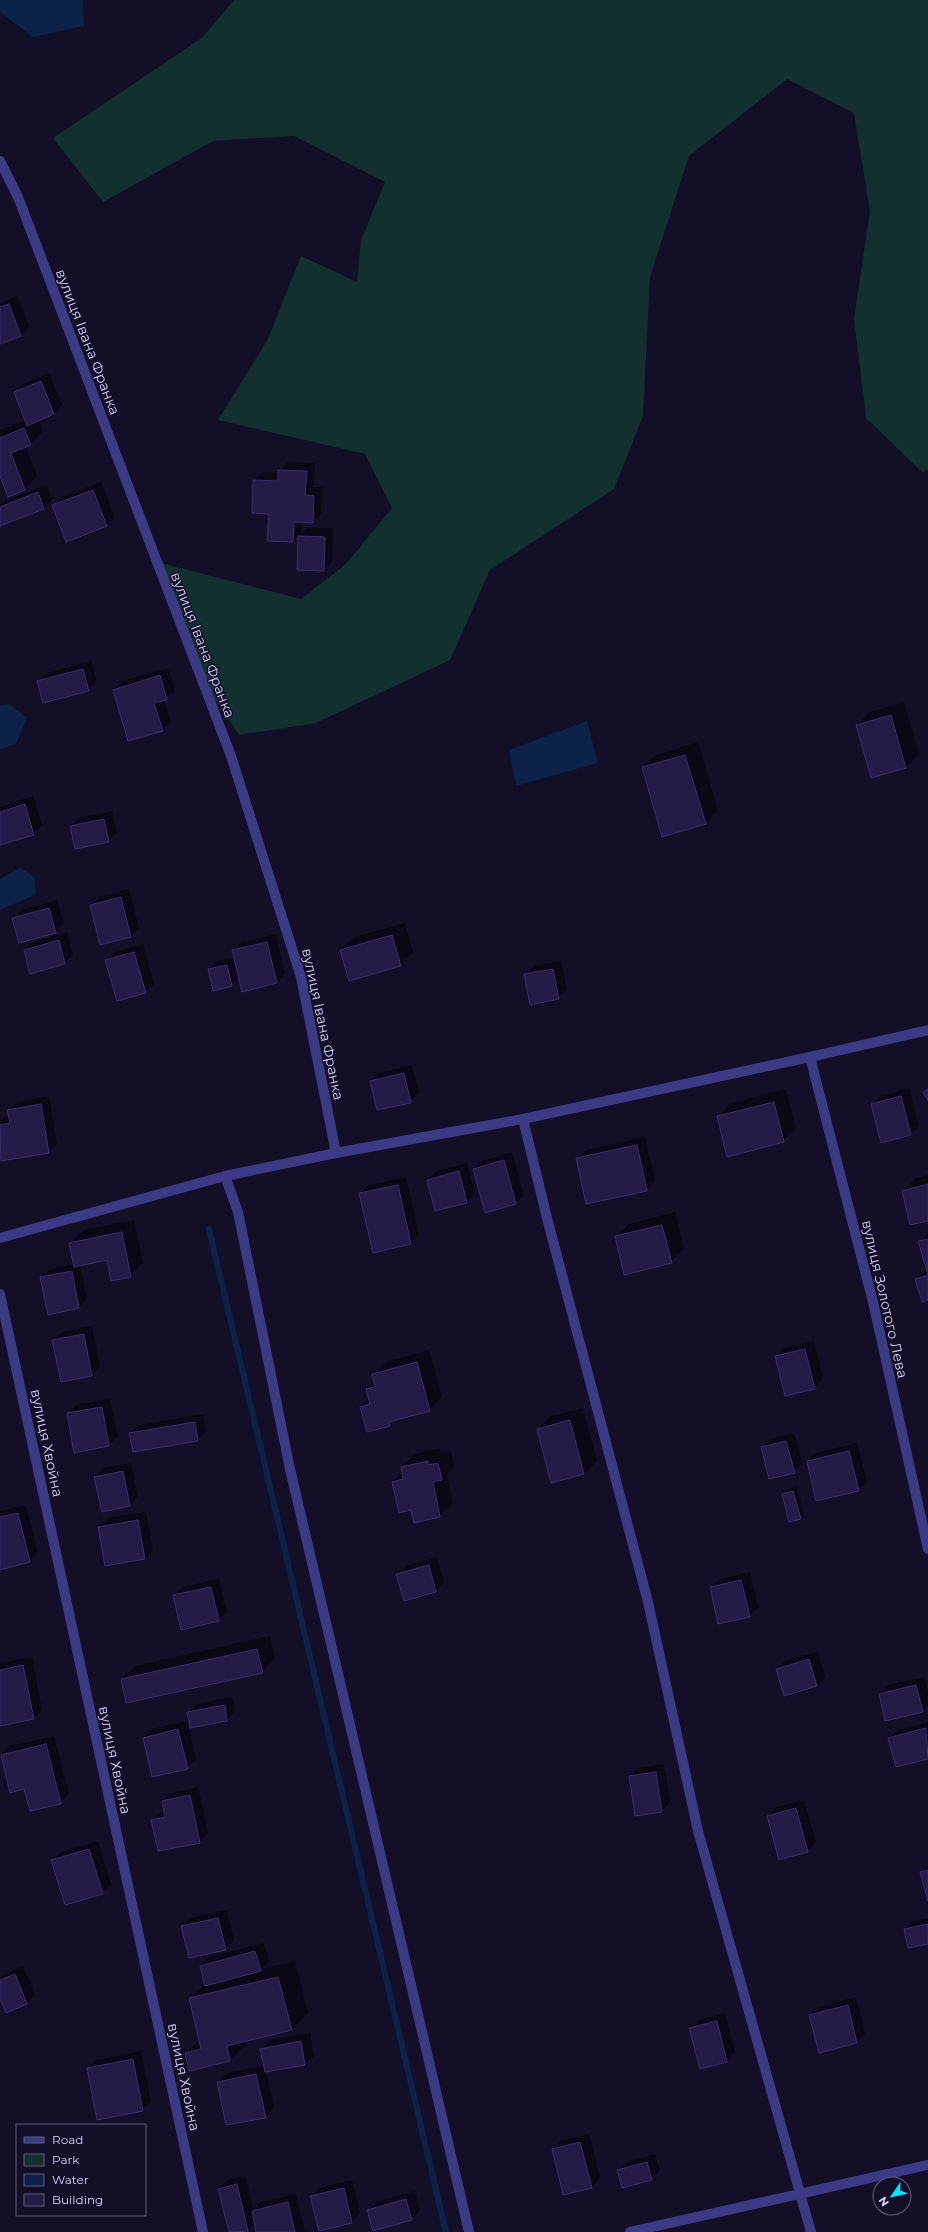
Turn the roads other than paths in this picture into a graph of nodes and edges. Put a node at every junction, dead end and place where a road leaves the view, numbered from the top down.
1 (0, 161) edge
2 (928, 1030) edge
3 (810, 1057) junction
4 (523, 1119) junction
5 (336, 1153) junction
6 (225, 1176) junction
7 (0, 1238) edge
8 (0, 1294) edge
9 (928, 1549) edge
10 (928, 2165) edge
11 (799, 2195) junction
12 (203, 2232) edge
13 (469, 2232) edge
14 (630, 2232) edge
15 (811, 2232) edge

1 - 5 street, вулиця Івана Франка
2 - 3 street
3 - 4 street
3 - 9 street, вулиця Золотого Лева
4 - 5 street
4 - 11 street
5 - 6 street
6 - 7 street
6 - 13 street
8 - 12 street, вулиця Хвойна
10 - 11 street
11 - 14 street
11 - 15 street

